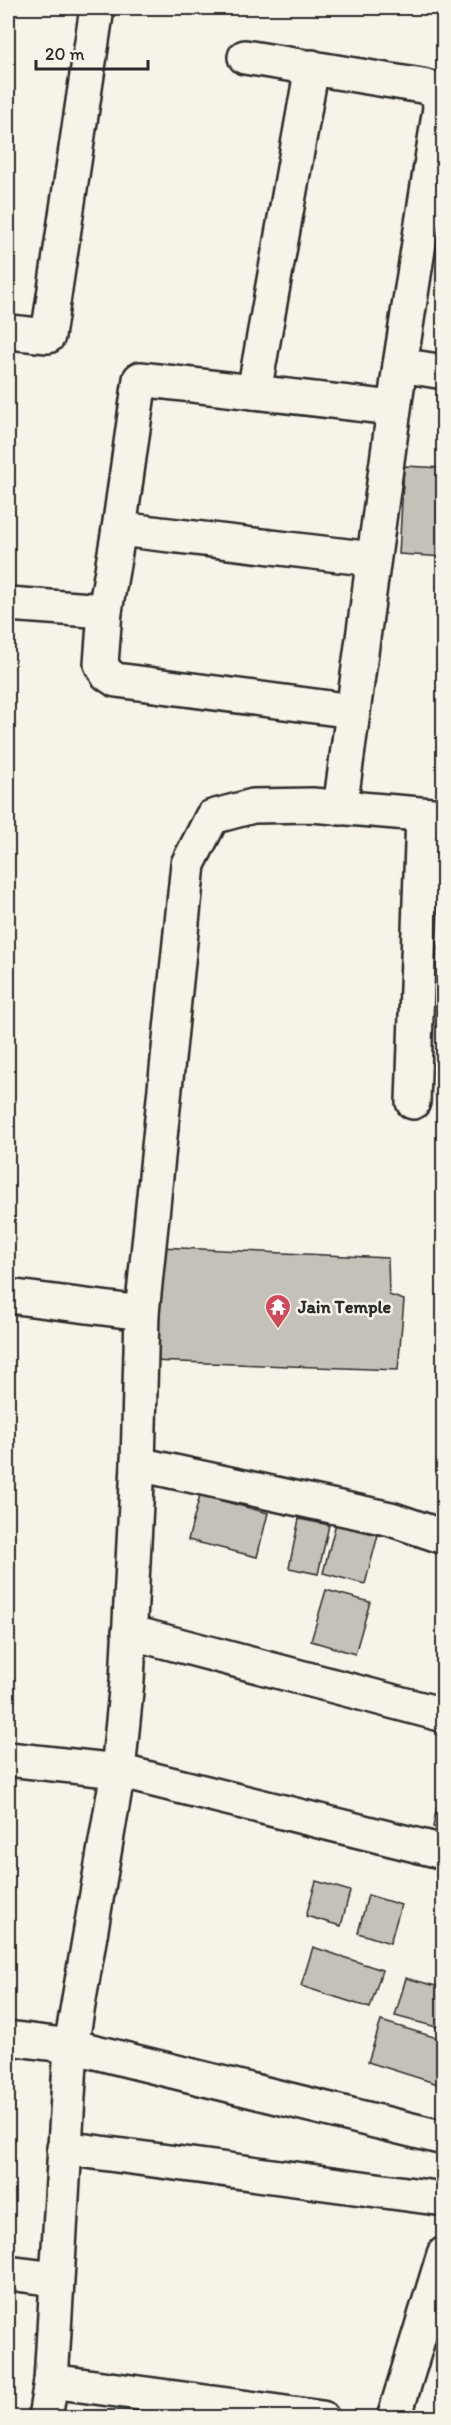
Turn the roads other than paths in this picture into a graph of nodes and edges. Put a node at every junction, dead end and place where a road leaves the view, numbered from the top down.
1 (97, 8) edge
2 (245, 57) dead end
3 (312, 67) junction
4 (8, 335) edge
5 (400, 365) junction
6 (444, 372) edge
7 (254, 392) junction
8 (393, 408) junction
9 (119, 529) junction
10 (373, 559) junction
11 (8, 604) edge
12 (105, 611) junction
13 (352, 711) junction
14 (340, 808) junction
15 (433, 815) edge
16 (413, 1102) dead end
17 (8, 1296) edge
18 (142, 1312) junction
19 (138, 1464) junction
20 (444, 1537) edge
21 (129, 1632) junction
22 (444, 1715) edge
23 (8, 1759) edge
24 (118, 1771) junction
25 (444, 1852) edge
26 (8, 2038) edge
27 (70, 2046) junction
28 (444, 2138) edge
29 (64, 2148) junction
30 (444, 2199) edge
31 (444, 2254) edge
32 (8, 2273) edge
33 (56, 2279) junction
34 (51, 2381) junction
35 (45, 2418) edge
36 (322, 2418) edge
37 (394, 2418) edge

1 - 4 street
2 - 3 street
3 - 5 street
3 - 7 street
5 - 6 street
5 - 8 street
7 - 8 street
7 - 9 street
8 - 10 street
9 - 10 street
9 - 12 street
10 - 13 street
11 - 12 street
12 - 13 street
13 - 14 street
14 - 15 street
14 - 18 street
15 - 16 street
17 - 18 street
18 - 19 street
19 - 20 street
19 - 21 street
21 - 22 street
21 - 24 street
23 - 24 street
24 - 25 street
24 - 27 street
26 - 27 street
27 - 28 street
27 - 29 street
29 - 30 street
29 - 33 street
31 - 37 street
32 - 33 street
33 - 34 street
34 - 35 street
34 - 36 street

